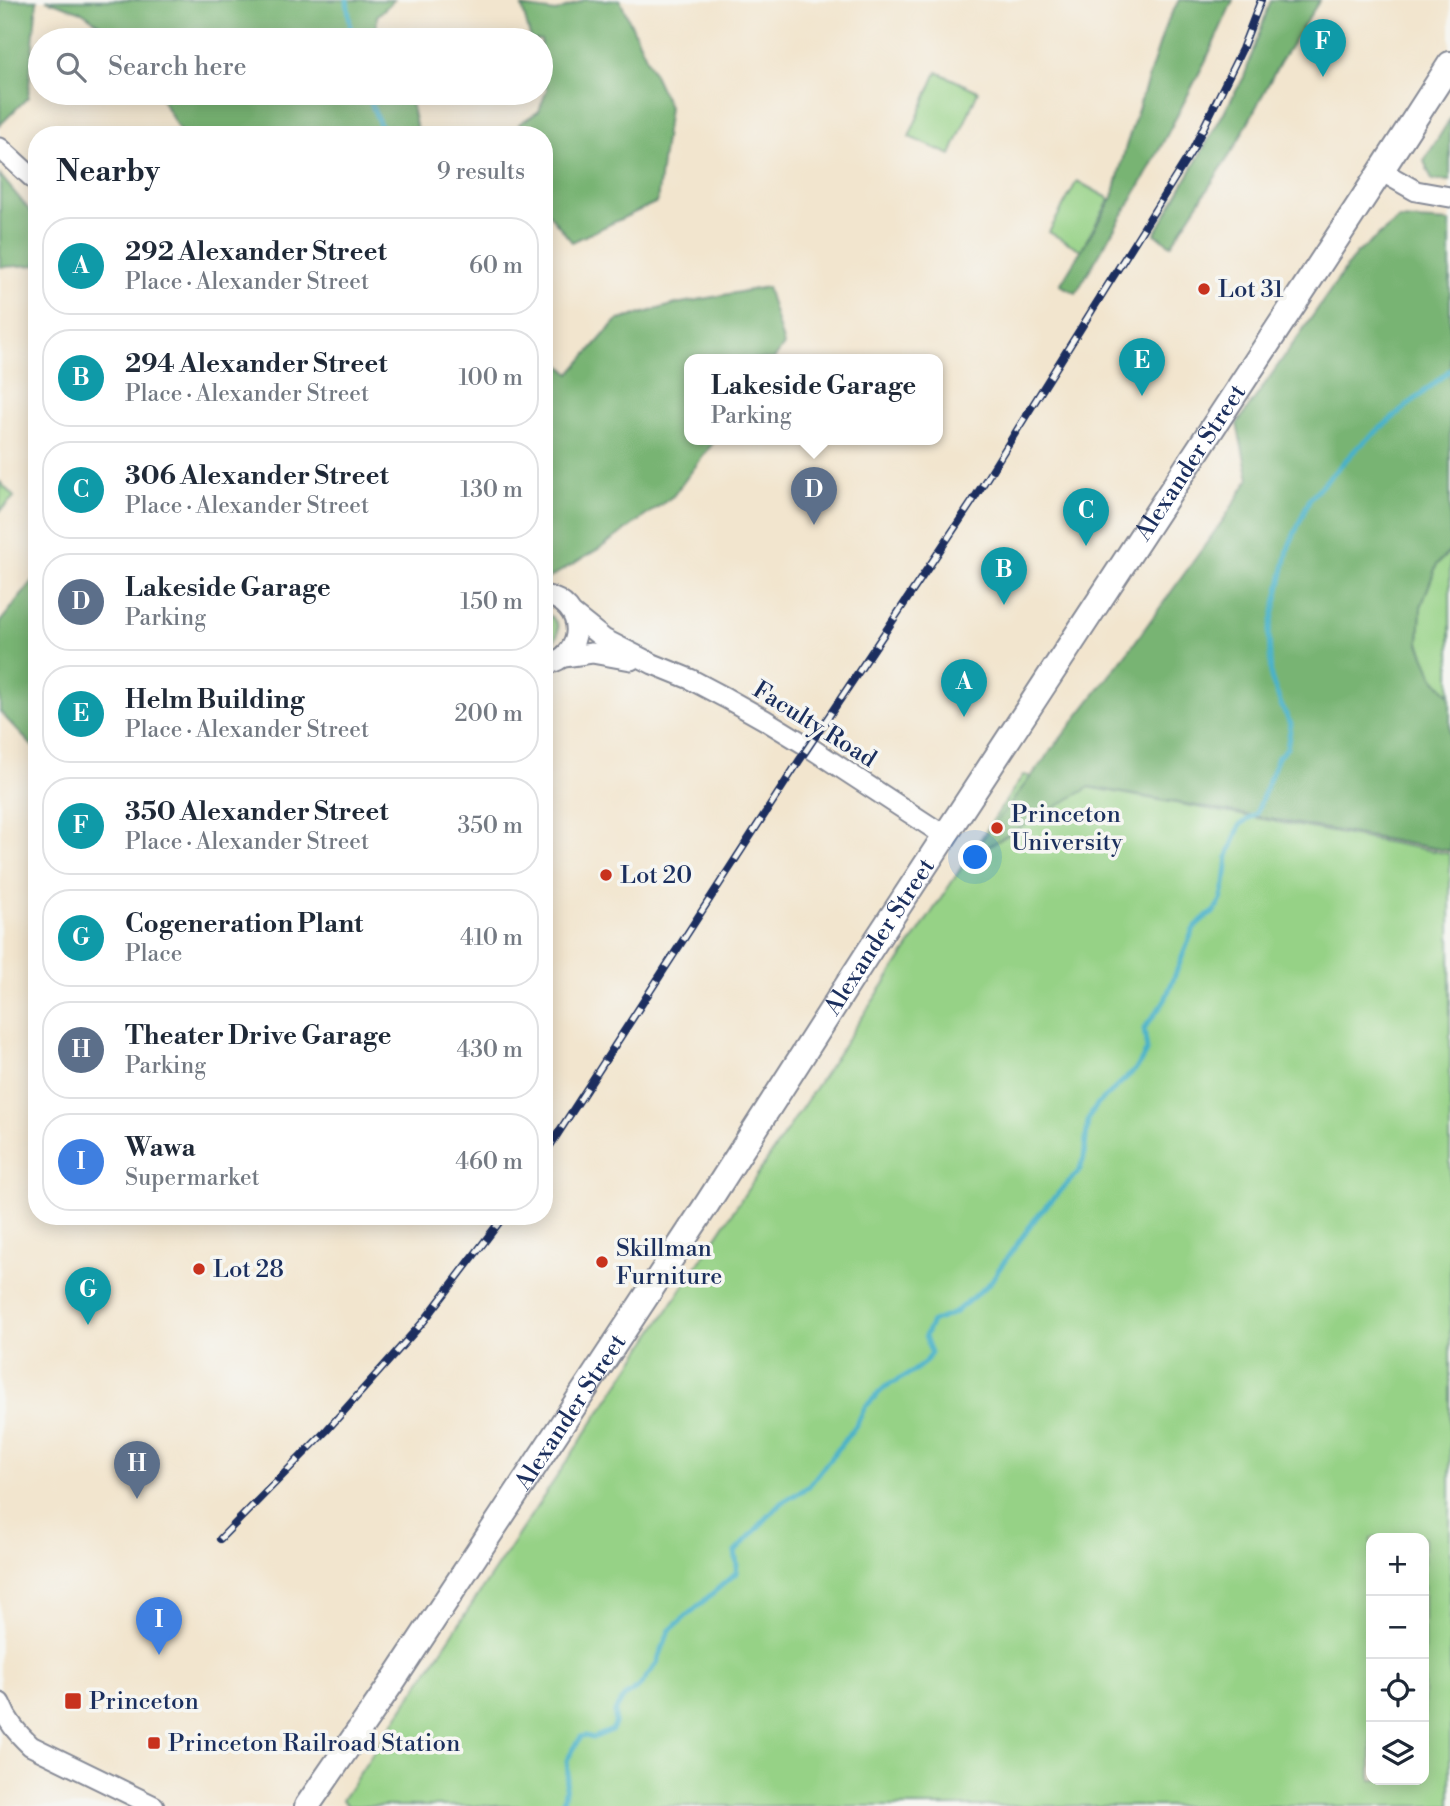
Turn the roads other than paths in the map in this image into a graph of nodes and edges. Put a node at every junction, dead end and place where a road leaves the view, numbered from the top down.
1 (1450, 64) edge
2 (0, 148) edge
3 (1381, 172) junction
4 (28, 174) edge
5 (1450, 197) edge
6 (553, 597) edge
7 (574, 615) junction
8 (564, 657) junction
9 (553, 663) edge
10 (653, 664) junction
11 (945, 836) junction
12 (0, 1703) edge
13 (154, 1806) edge
14 (307, 1806) edge

1 - 3 main road, Alexander Street
2 - 4 street
3 - 5 street
3 - 11 main road, Alexander Street
6 - 7 street, Faculty Road
7 - 8 street
7 - 10 street, Faculty Road
8 - 9 street, Faculty Road
8 - 10 street, Faculty Road
10 - 11 street, Faculty Road
11 - 14 main road, Alexander Street
12 - 13 street

